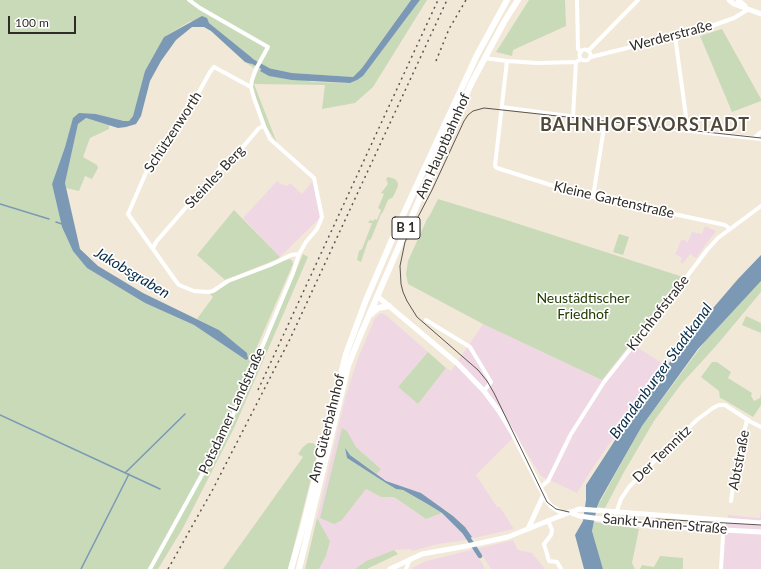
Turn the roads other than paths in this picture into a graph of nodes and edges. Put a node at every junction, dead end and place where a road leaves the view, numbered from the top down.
1 (189, 0) edge
2 (518, 0) edge
3 (577, 0) edge
4 (638, 0) edge
5 (729, 0) edge
6 (738, 0) edge
7 (507, 1) edge
8 (514, 6) junction
9 (749, 9) junction
10 (761, 14) edge
11 (675, 36) junction
12 (588, 51) junction
13 (581, 52) junction
14 (476, 55) junction
15 (591, 57) junction
16 (484, 58) junction
17 (581, 59) junction
18 (507, 61) junction
19 (576, 62) junction
20 (251, 87) junction
21 (502, 107) junction
22 (573, 117) junction
23 (605, 121) junction
24 (264, 126) junction
25 (688, 131) junction
26 (761, 132) edge
27 (754, 138) junction
28 (761, 139) edge
29 (593, 196) junction
30 (761, 206) edge
31 (730, 229) junction
32 (153, 248) junction
33 (299, 254) junction
34 (370, 290) junction
35 (377, 296) junction
36 (389, 306) junction
37 (367, 319) junction
38 (426, 320) dead end
39 (484, 391) junction
40 (747, 420) junction
41 (761, 427) edge
42 (328, 438) junction
43 (541, 487) junction
44 (544, 494) junction
45 (732, 501) dead end
46 (567, 513) junction
47 (616, 513) junction
48 (548, 520) junction
49 (724, 520) junction
50 (761, 523) edge
51 (528, 529) junction
52 (723, 529) junction
53 (761, 532) edge
54 (410, 559) junction
55 (150, 569) edge
56 (291, 569) edge
57 (299, 569) edge
58 (390, 569) edge
59 (406, 569) edge
60 (561, 569) edge
61 (721, 569) edge

1 - 20 street
2 - 8 main road, Am Hauptbahnhof / B 1
3 - 13 street
4 - 12 street
5 - 9 street
6 - 9 street
7 - 8 main road
7 - 14 main road, Am Hauptbahnhof / B 1
8 - 16 main road, Am Hauptbahnhof / B 1
9 - 10 street
9 - 11 street, Werderstraße
11 - 15 street, Werderstraße
11 - 25 street
12 - 13 street
12 - 15 street
13 - 17 street
14 - 16 main road
14 - 34 main road, Am Hauptbahnhof / B 1
15 - 17 street, Werderstraße
16 - 18 street
16 - 35 main road, Am Hauptbahnhof / B 1
17 - 19 street, Werderstraße
18 - 19 street
18 - 21 street
19 - 22 street
20 - 24 street, Potsdamer Landstraße
20 - 32 street, Schützenworth
21 - 22 street
21 - 29 street, Kleine Gartenstraße
22 - 23 street
23 - 25 street
23 - 29 street
24 - 32 street, Steinles Berg
24 - 33 street, Potsdamer Landstraße
25 - 27 street
26 - 27 street
27 - 28 street
29 - 31 street, Kleine Gartenstraße
30 - 31 street, Kirchhofstraße
31 - 43 street, Kirchhofstraße
32 - 33 street, Schützenworth
33 - 55 street, Potsdamer Landstraße
34 - 35 main road
34 - 42 main road, Am Güterbahnhof / B 1
35 - 36 street
35 - 37 main road, Am Güterbahnhof / B 1
36 - 37 main road
36 - 39 street
37 - 42 main road, Am Güterbahnhof / B 1
38 - 39 street
39 - 43 street
40 - 41 street
40 - 45 street, Abtstraße
40 - 47 street, Der Temnitz
42 - 56 main road, Am Güterbahnhof
42 - 57 main road, Am Güterbahnhof / B 1
43 - 44 street
44 - 46 street
44 - 51 street
46 - 47 street, Sankt-Annen-Straße
46 - 48 street
46 - 52 street, Sankt-Annen-Straße
47 - 49 street, Sankt-Annen-Straße
48 - 51 street
48 - 60 street
49 - 50 street, Sankt-Annen-Straße
49 - 52 street
51 - 54 street
52 - 53 street, Sankt-Annen-Straße
52 - 61 street
54 - 58 street
54 - 59 street

